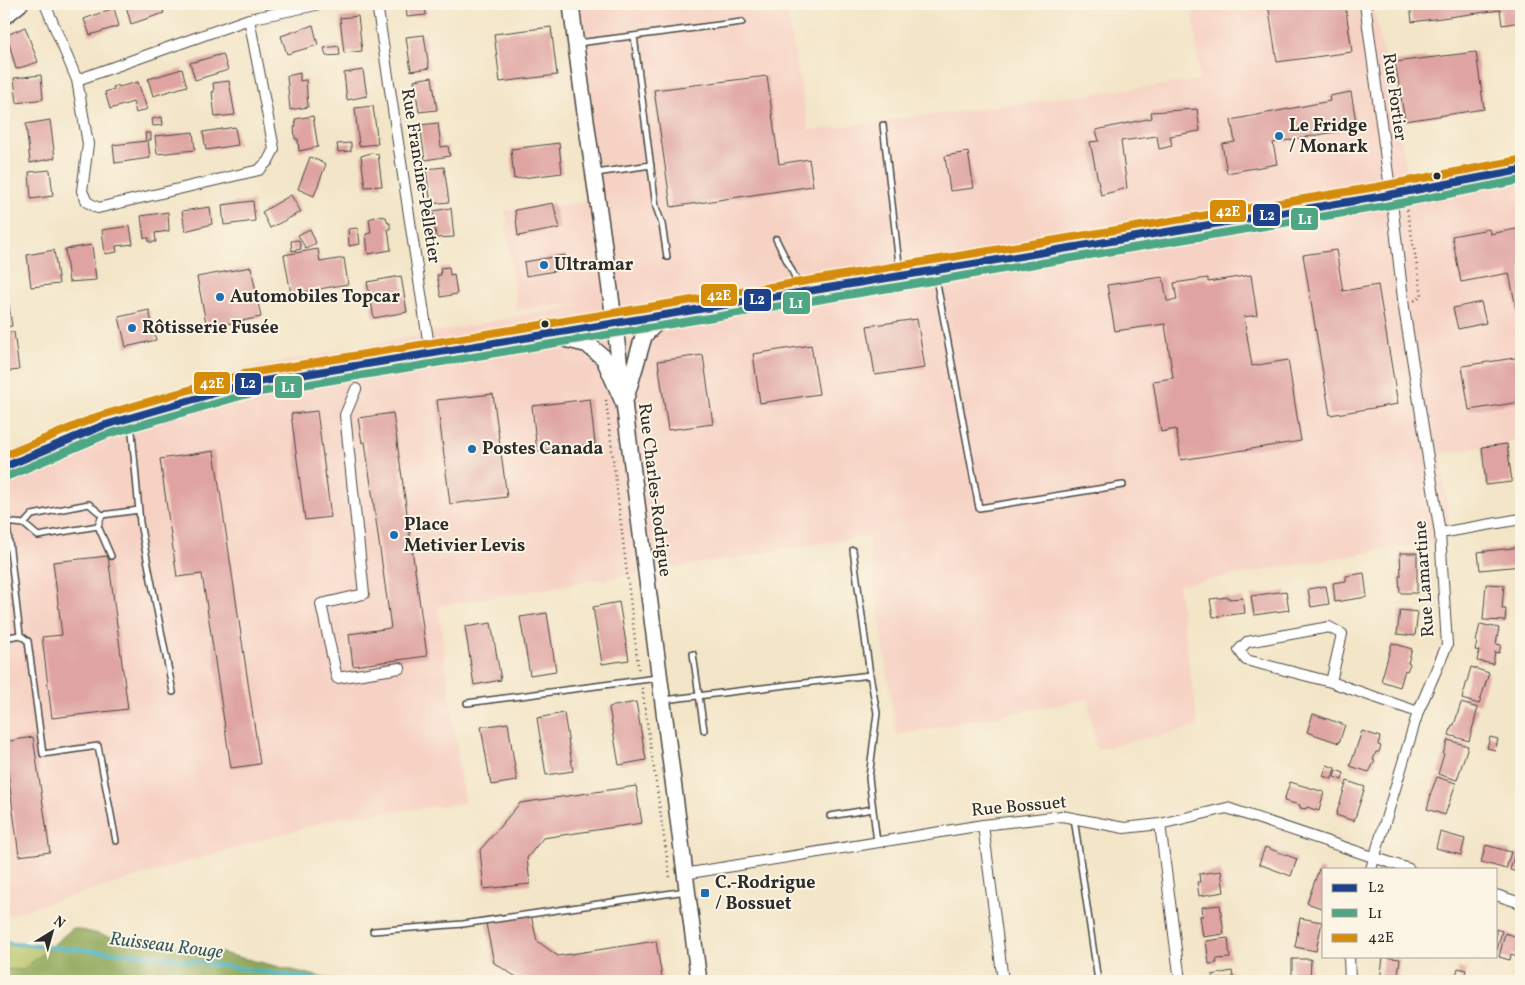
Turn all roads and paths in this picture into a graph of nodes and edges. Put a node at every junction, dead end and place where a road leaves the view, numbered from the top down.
1 (20, 4) edge
2 (46, 4) edge
3 (321, 4) edge
4 (377, 4) edge
5 (571, 4) edge
6 (1366, 4) edge
7 (4, 17) edge
8 (249, 18) junction
9 (742, 22) dead end
10 (634, 36) junction
11 (575, 44) junction
12 (77, 80) junction
13 (883, 125) dead end
14 (651, 165) junction
15 (1521, 170) edge
16 (593, 174) junction
17 (1391, 195) junction
18 (776, 240) dead end
19 (667, 257) dead end
20 (934, 270) junction
21 (900, 275) junction
22 (802, 292) junction
23 (1404, 308) junction
24 (664, 315) junction
25 (615, 323) junction
26 (546, 334) junction
27 (430, 353) junction
28 (356, 389) dead end
29 (605, 394) dead end
30 (624, 403) junction
31 (130, 418) junction
32 (4, 468) edge
33 (1123, 485) dead end
34 (4, 499) edge
35 (139, 510) junction
36 (102, 515) junction
37 (1521, 519) edge
38 (5, 522) edge
39 (24, 524) junction
40 (98, 526) junction
41 (1440, 533) junction
42 (853, 550) dead end
43 (111, 556) dead end
44 (20, 635) junction
45 (4, 638) edge
46 (693, 654) dead end
47 (400, 668) dead end
48 (870, 675) junction
49 (660, 678) junction
50 (640, 681) junction
51 (1331, 682) junction
52 (173, 692) dead end
53 (699, 696) junction
54 (662, 700) junction
55 (467, 704) dead end
56 (1418, 712) junction
57 (704, 730) dead end
58 (873, 809) junction
59 (830, 816) dead end
60 (1074, 818) junction
61 (1160, 824) junction
62 (983, 825) junction
63 (116, 841) dead end
64 (877, 842) junction
65 (1373, 864) edge
66 (1402, 868) edge
67 (684, 874) junction
68 (679, 892) junction
69 (1498, 897) edge
70 (1521, 903) edge
71 (373, 931) dead end
72 (1349, 958) edge
73 (699, 981) edge
74 (1003, 981) edge
75 (1098, 981) edge
76 (1180, 981) edge
77 (1350, 981) edge

1 - 7 street
2 - 12 street
3 - 8 street
4 - 27 street, Rue Francine-Pelletier
5 - 11 street, Rue Charles-Rodrigue
6 - 17 street, Rue Fortier
8 - 12 street
8 - 12 street
9 - 10 lane
10 - 11 lane
10 - 14 lane
11 - 16 street, Rue Charles-Rodrigue
13 - 21 lane
14 - 16 lane
14 - 19 lane
15 - 17 main road
16 - 25 street, Rue Charles-Rodrigue
17 - 20 main road
17 - 23 street, Rue Lamartine
17 - 23 path
18 - 22 lane
20 - 21 main road
20 - 33 lane
21 - 22 main road
22 - 24 main road
23 - 41 street, Rue Lamartine
24 - 25 main road
24 - 30 main road
25 - 26 main road
25 - 30 street, Rue Charles-Rodrigue
26 - 27 main road
26 - 30 main road
27 - 31 main road
28 - 47 street
29 - 50 path
30 - 49 street, Rue Charles-Rodrigue
31 - 32 main road
31 - 35 lane
34 - 38 lane
35 - 36 lane
35 - 52 lane
36 - 39 lane
36 - 40 lane
37 - 41 street
38 - 39 lane
38 - 44 lane
39 - 40 lane
40 - 43 lane
41 - 56 street, Rue Lamartine
42 - 48 lane
44 - 45 lane
44 - 63 lane
46 - 53 lane
48 - 53 lane
48 - 58 lane
49 - 50 lane
49 - 54 street, Rue Charles-Rodrigue
50 - 55 lane
50 - 68 path
51 - 51 street
51 - 56 street
53 - 54 lane
53 - 57 lane
54 - 67 street, Rue Charles-Rodrigue
56 - 65 street, Rue Lamartine
58 - 59 lane
58 - 64 lane
60 - 61 street, Rue Bossuet
60 - 62 street, Rue Bossuet
60 - 75 lane
61 - 65 street, Rue Bossuet
61 - 76 street
62 - 64 street, Rue Bossuet
62 - 74 street
64 - 67 street, Rue Bossuet
65 - 66 street, Rue Bossuet
67 - 68 street, Rue Charles-Rodrigue
68 - 71 lane
68 - 73 street, Rue Charles-Rodrigue
69 - 70 street
72 - 77 street

